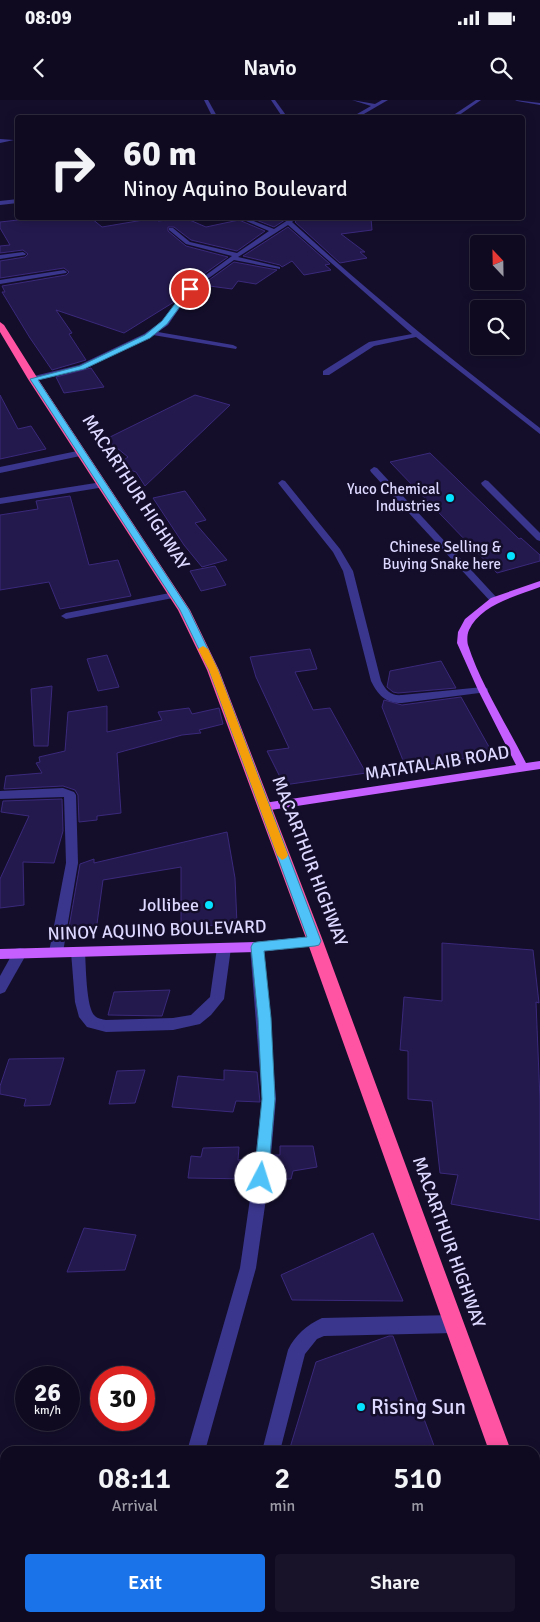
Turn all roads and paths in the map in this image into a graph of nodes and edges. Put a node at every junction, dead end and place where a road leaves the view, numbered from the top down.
1 (206, 100) edge
2 (273, 100) edge
3 (354, 100) edge
4 (386, 100) edge
5 (479, 100) edge
6 (517, 100) edge
7 (540, 104) edge
8 (376, 106) junction
9 (214, 115) edge
10 (284, 115) edge
11 (358, 115) edge
12 (456, 115) edge
13 (11, 140) dead end
14 (0, 141) edge
15 (15, 202) edge
16 (0, 204) edge
17 (247, 220) edge
18 (291, 220) edge
19 (294, 220) edge
20 (170, 229) dead end
21 (274, 231) junction
22 (23, 254) dead end
23 (235, 256) junction
24 (0, 257) edge
25 (278, 268) dead end
26 (64, 272) dead end
27 (0, 282) edge
28 (0, 325) edge
29 (153, 333) junction
30 (415, 335) junction
31 (233, 347) dead end
32 (326, 373) dead end
33 (34, 379) junction
34 (540, 432) edge
35 (82, 453) junction
36 (0, 470) edge
37 (374, 470) dead end
38 (485, 483) dead end
39 (282, 484) dead end
40 (102, 485) junction
41 (0, 501) edge
42 (540, 538) edge
43 (540, 584) edge
44 (174, 595) junction
45 (494, 600) junction
46 (66, 616) dead end
47 (483, 690) junction
48 (540, 765) edge
49 (523, 768) junction
50 (0, 795) edge
51 (264, 807) junction
52 (315, 941) junction
53 (257, 947) junction
54 (224, 948) junction
55 (56, 952) junction
56 (78, 952) junction
57 (20, 953) junction
58 (0, 954) edge
59 (0, 988) edge
60 (454, 1324) junction
61 (197, 1446) edge
62 (272, 1446) edge
63 (498, 1446) edge

1 - 9 street
2 - 10 street
3 - 8 street
4 - 8 street
5 - 12 street
6 - 7 street
8 - 11 street
13 - 14 street
15 - 16 street
17 - 21 street
18 - 21 street
19 - 30 street
20 - 23 street
21 - 23 street
22 - 24 street
23 - 25 street
23 - 29 street
26 - 27 street
28 - 33 highway, MACARTHUR HIGHWAY
29 - 31 street
29 - 33 street
30 - 32 street
30 - 34 street
33 - 35 highway, MACARTHUR HIGHWAY
35 - 36 street
35 - 40 highway, MACARTHUR HIGHWAY
37 - 45 street
38 - 42 street
39 - 47 street
40 - 41 street
40 - 44 highway, MACARTHUR HIGHWAY
43 - 45 main road, MATATALAIB ROAD
44 - 46 street
44 - 51 highway, MACARTHUR HIGHWAY
45 - 47 main road, MATATALAIB ROAD
47 - 49 main road, MATATALAIB ROAD
48 - 49 main road
49 - 51 main road, MATATALAIB ROAD
50 - 55 street
51 - 52 highway, MACARTHUR HIGHWAY
52 - 53 main road, NINOY AQUINO BOULEVARD
52 - 60 highway, MACARTHUR HIGHWAY
53 - 54 main road, NINOY AQUINO BOULEVARD
53 - 61 street
54 - 56 main road, NINOY AQUINO BOULEVARD
54 - 56 street
55 - 56 main road, NINOY AQUINO BOULEVARD
55 - 57 main road, NINOY AQUINO BOULEVARD
57 - 58 main road, NINOY AQUINO BOULEVARD
57 - 59 street
60 - 62 street
60 - 63 highway, MACARTHUR HIGHWAY

